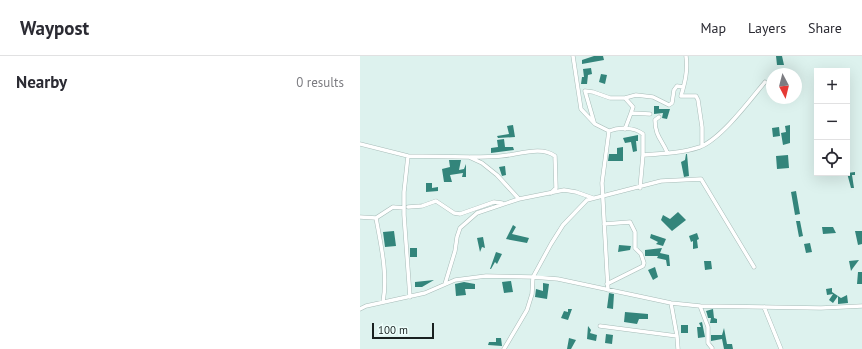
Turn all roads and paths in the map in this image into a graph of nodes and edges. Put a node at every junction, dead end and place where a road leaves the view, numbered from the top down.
1 (573, 56) edge
2 (686, 56) edge
3 (765, 82) dead end
4 (577, 86) junction
5 (684, 87) junction
6 (585, 91) junction
7 (625, 98) junction
8 (632, 113) junction
9 (650, 114) dead end
10 (659, 117) dead end
11 (595, 124) junction
12 (625, 129) junction
13 (609, 131) junction
14 (360, 144) edge
15 (702, 146) junction
16 (667, 152) junction
17 (643, 155) junction
18 (408, 156) junction
19 (469, 157) junction
20 (640, 188) junction
21 (551, 194) junction
22 (602, 196) junction
23 (595, 198) junction
24 (519, 199) junction
25 (503, 203) junction
26 (406, 208) junction
27 (360, 218) edge
28 (376, 218) junction
29 (604, 224) junction
30 (754, 267) dead end
31 (533, 277) junction
32 (445, 284) junction
33 (608, 284) junction
34 (608, 290) junction
35 (410, 297) junction
36 (383, 302) junction
37 (671, 303) junction
38 (700, 306) junction
39 (862, 306) edge
40 (764, 307) junction
41 (360, 309) edge
42 (600, 326) dead end
43 (677, 336) junction
44 (712, 348) dead end
45 (504, 349) edge
46 (678, 349) edge
47 (781, 349) edge

1 - 4 street
2 - 5 street
3 - 15 street
4 - 6 street
4 - 11 street
5 - 7 street
5 - 15 street
6 - 7 street
6 - 11 street
7 - 8 street
8 - 9 street
8 - 12 street
10 - 16 street
11 - 13 street
12 - 13 street
12 - 17 street
13 - 22 street
14 - 18 street
15 - 16 street
16 - 17 street
17 - 20 street
18 - 19 street
18 - 26 street
19 - 21 street
19 - 24 street
20 - 22 street
20 - 30 street
21 - 23 street
21 - 24 street
22 - 23 street
22 - 29 street
23 - 31 street
24 - 25 street
25 - 26 street
25 - 32 street
26 - 28 street
26 - 35 street
27 - 28 street
28 - 36 street
29 - 33 street
29 - 33 street
31 - 32 street
31 - 34 street
31 - 45 street
32 - 35 street
33 - 34 street
34 - 37 street
35 - 36 street
36 - 41 street
37 - 38 street
37 - 43 street
38 - 40 street
38 - 44 street
39 - 40 street
40 - 47 street
42 - 43 street
43 - 46 street

